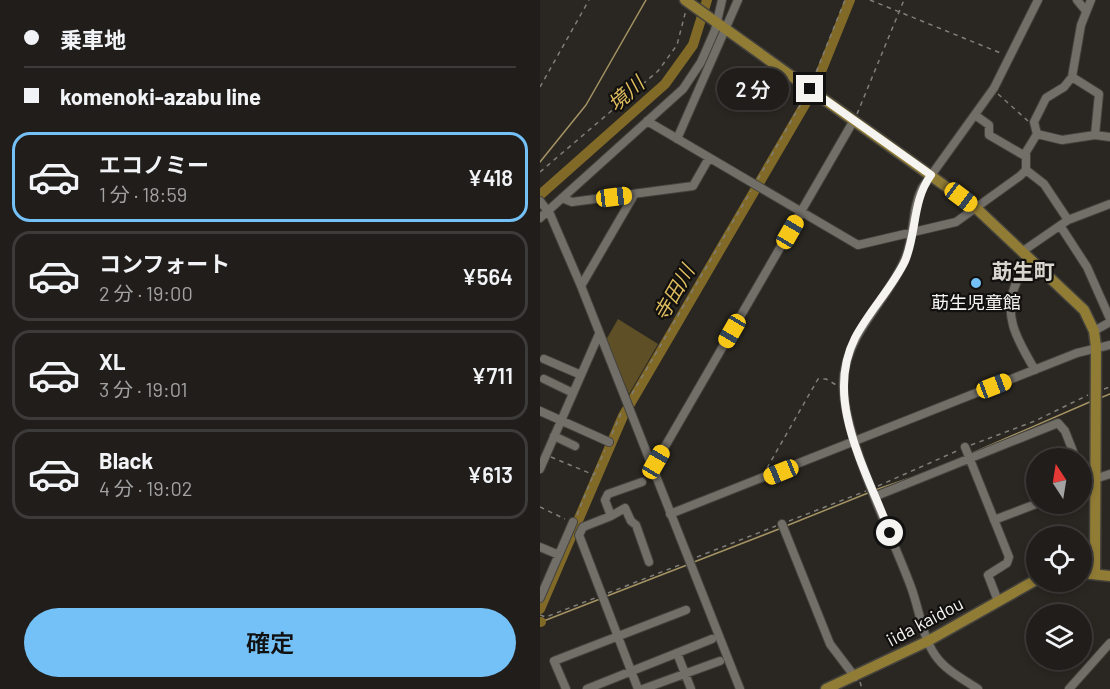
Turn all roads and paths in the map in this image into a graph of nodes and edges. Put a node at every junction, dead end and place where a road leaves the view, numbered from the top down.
1 (589, 0) edge
2 (686, 0) edge
3 (722, 0) edge
4 (738, 0) edge
5 (845, 0) edge
6 (870, 0) edge
7 (904, 0) edge
8 (1038, 0) edge
9 (1077, 0) edge
10 (1091, 0) edge
11 (1086, 11) junction
12 (899, 12) junction
13 (722, 26) junction
14 (1010, 57) junction
15 (1072, 77) junction
16 (540, 87) edge
17 (994, 88) junction
18 (813, 90) junction
19 (975, 115) junction
20 (854, 120) junction
21 (647, 121) junction
22 (1034, 125) junction
23 (1037, 135) junction
24 (1095, 135) junction
25 (1110, 137) edge
26 (677, 139) junction
27 (1024, 156) junction
28 (709, 158) junction
29 (1026, 170) junction
30 (540, 172) edge
31 (931, 175) junction
32 (757, 187) junction
33 (634, 195) junction
34 (562, 198) junction
35 (540, 201) edge
36 (1110, 204) edge
37 (976, 208) junction
38 (548, 210) junction
39 (801, 212) junction
40 (540, 218) edge
41 (1064, 224) junction
42 (913, 231) junction
43 (1023, 251) junction
44 (1039, 266) junction
45 (581, 286) junction
46 (1110, 321) edge
47 (1094, 331) junction
48 (599, 334) junction
49 (1110, 345) edge
50 (1096, 347) junction
51 (544, 359) dead end
52 (1035, 370) junction
53 (581, 375) junction
54 (544, 379) dead end
55 (1110, 387) edge
56 (843, 388) junction
57 (1096, 392) junction
58 (573, 393) junction
59 (628, 406) junction
60 (540, 411) edge
61 (562, 420) junction
62 (555, 436) junction
63 (855, 441) junction
64 (609, 442) junction
65 (540, 444) edge
66 (575, 447) dead end
67 (965, 448) junction
68 (1072, 448) edge
69 (1090, 448) edge
70 (548, 452) junction
71 (970, 459) junction
72 (651, 466) junction
73 (540, 469) edge
74 (1110, 474) edge
75 (594, 475) junction
76 (762, 479) junction
77 (1092, 479) edge
78 (642, 482) dead end
79 (875, 492) junction
80 (540, 507) edge
81 (1026, 508) edge
82 (670, 514) junction
83 (1090, 514) edge
84 (611, 516) junction
85 (994, 520) junction
86 (573, 522) junction
87 (782, 524) junction
88 (540, 547) edge
89 (559, 555) junction
90 (690, 560) junction
91 (649, 562) dead end
92 (1095, 573) joint
93 (1110, 576) edge
94 (544, 581) edge
95 (1026, 586) edge
96 (602, 595) junction
97 (540, 598) edge
98 (998, 601) junction
99 (686, 610) dead end
100 (540, 615) edge
101 (618, 638) junction
102 (712, 639) dead end
103 (928, 641) junction
104 (1110, 643) edge
105 (677, 653) junction
106 (720, 660) dead end
107 (631, 671) junction
108 (684, 674) junction
109 (851, 681) edge
110 (566, 689) edge
111 (586, 689) edge
112 (638, 689) edge
113 (643, 689) edge
114 (691, 689) edge
115 (740, 689) edge
116 (826, 689) edge
117 (978, 689) edge
118 (1069, 689) edge

1 - 16 path
2 - 13 main road
2 - 30 path
3 - 13 street
4 - 13 street
5 - 18 path
6 - 12 path
7 - 12 path
8 - 14 street
9 - 11 street
10 - 11 street
11 - 15 street
12 - 14 path
12 - 20 path
13 - 18 main road
13 - 21 street
13 - 26 street
14 - 17 street
15 - 22 street
15 - 24 street
17 - 19 street
17 - 22 path
18 - 20 main road
18 - 32 path
19 - 27 street
19 - 31 street
20 - 31 main road
20 - 39 street
21 - 26 street
21 - 34 street
22 - 23 street
23 - 24 street
23 - 27 street
24 - 25 street
26 - 28 street
27 - 29 street
28 - 32 street
28 - 33 street
29 - 37 street
29 - 41 street
31 - 37 main road
31 - 42 street
32 - 39 street
32 - 59 path
33 - 34 street
33 - 45 street
34 - 38 street
35 - 38 street
36 - 41 street
37 - 42 street
37 - 43 main road
38 - 40 street
38 - 45 street
39 - 42 street
39 - 72 street
41 - 43 street
41 - 46 street
42 - 56 street
43 - 44 main road
44 - 47 main road
44 - 52 street
45 - 48 street
46 - 47 street
47 - 50 main road
48 - 53 street
48 - 59 street
49 - 50 street
50 - 52 street
50 - 57 main road
51 - 53 street
52 - 63 street
53 - 58 street
54 - 58 street
55 - 57 path
56 - 63 street
56 - 76 path
57 - 67 path
57 - 69 main road
58 - 61 street
59 - 64 path
59 - 72 street
60 - 61 street
61 - 62 street
61 - 64 street
62 - 66 street
62 - 70 street
63 - 76 street
63 - 79 street
64 - 75 path
65 - 70 street
67 - 71 street
67 - 79 path
68 - 71 street
70 - 73 street
70 - 75 path
71 - 79 street
71 - 85 street
72 - 82 street
74 - 77 street
75 - 86 path
76 - 82 street
78 - 84 street
79 - 87 path
79 - 103 street
80 - 86 path
81 - 85 street
82 - 90 street
83 - 92 main road
84 - 91 street
84 - 96 street
85 - 98 street
86 - 89 street
87 - 90 path
87 - 109 street
88 - 89 street
89 - 94 street
90 - 96 path
90 - 115 street
92 - 93 main road
94 - 97 street
95 - 98 main road, iida kaidou
96 - 100 path
96 - 101 street
98 - 103 main road, iida kaidou
99 - 101 street
101 - 107 street
101 - 110 street
102 - 105 street
103 - 109 main road, iida kaidou
103 - 117 street
104 - 118 street
105 - 107 street
105 - 108 street
106 - 108 street
107 - 111 street
107 - 112 street
108 - 113 street
108 - 114 street
109 - 116 main road, iida kaidou

